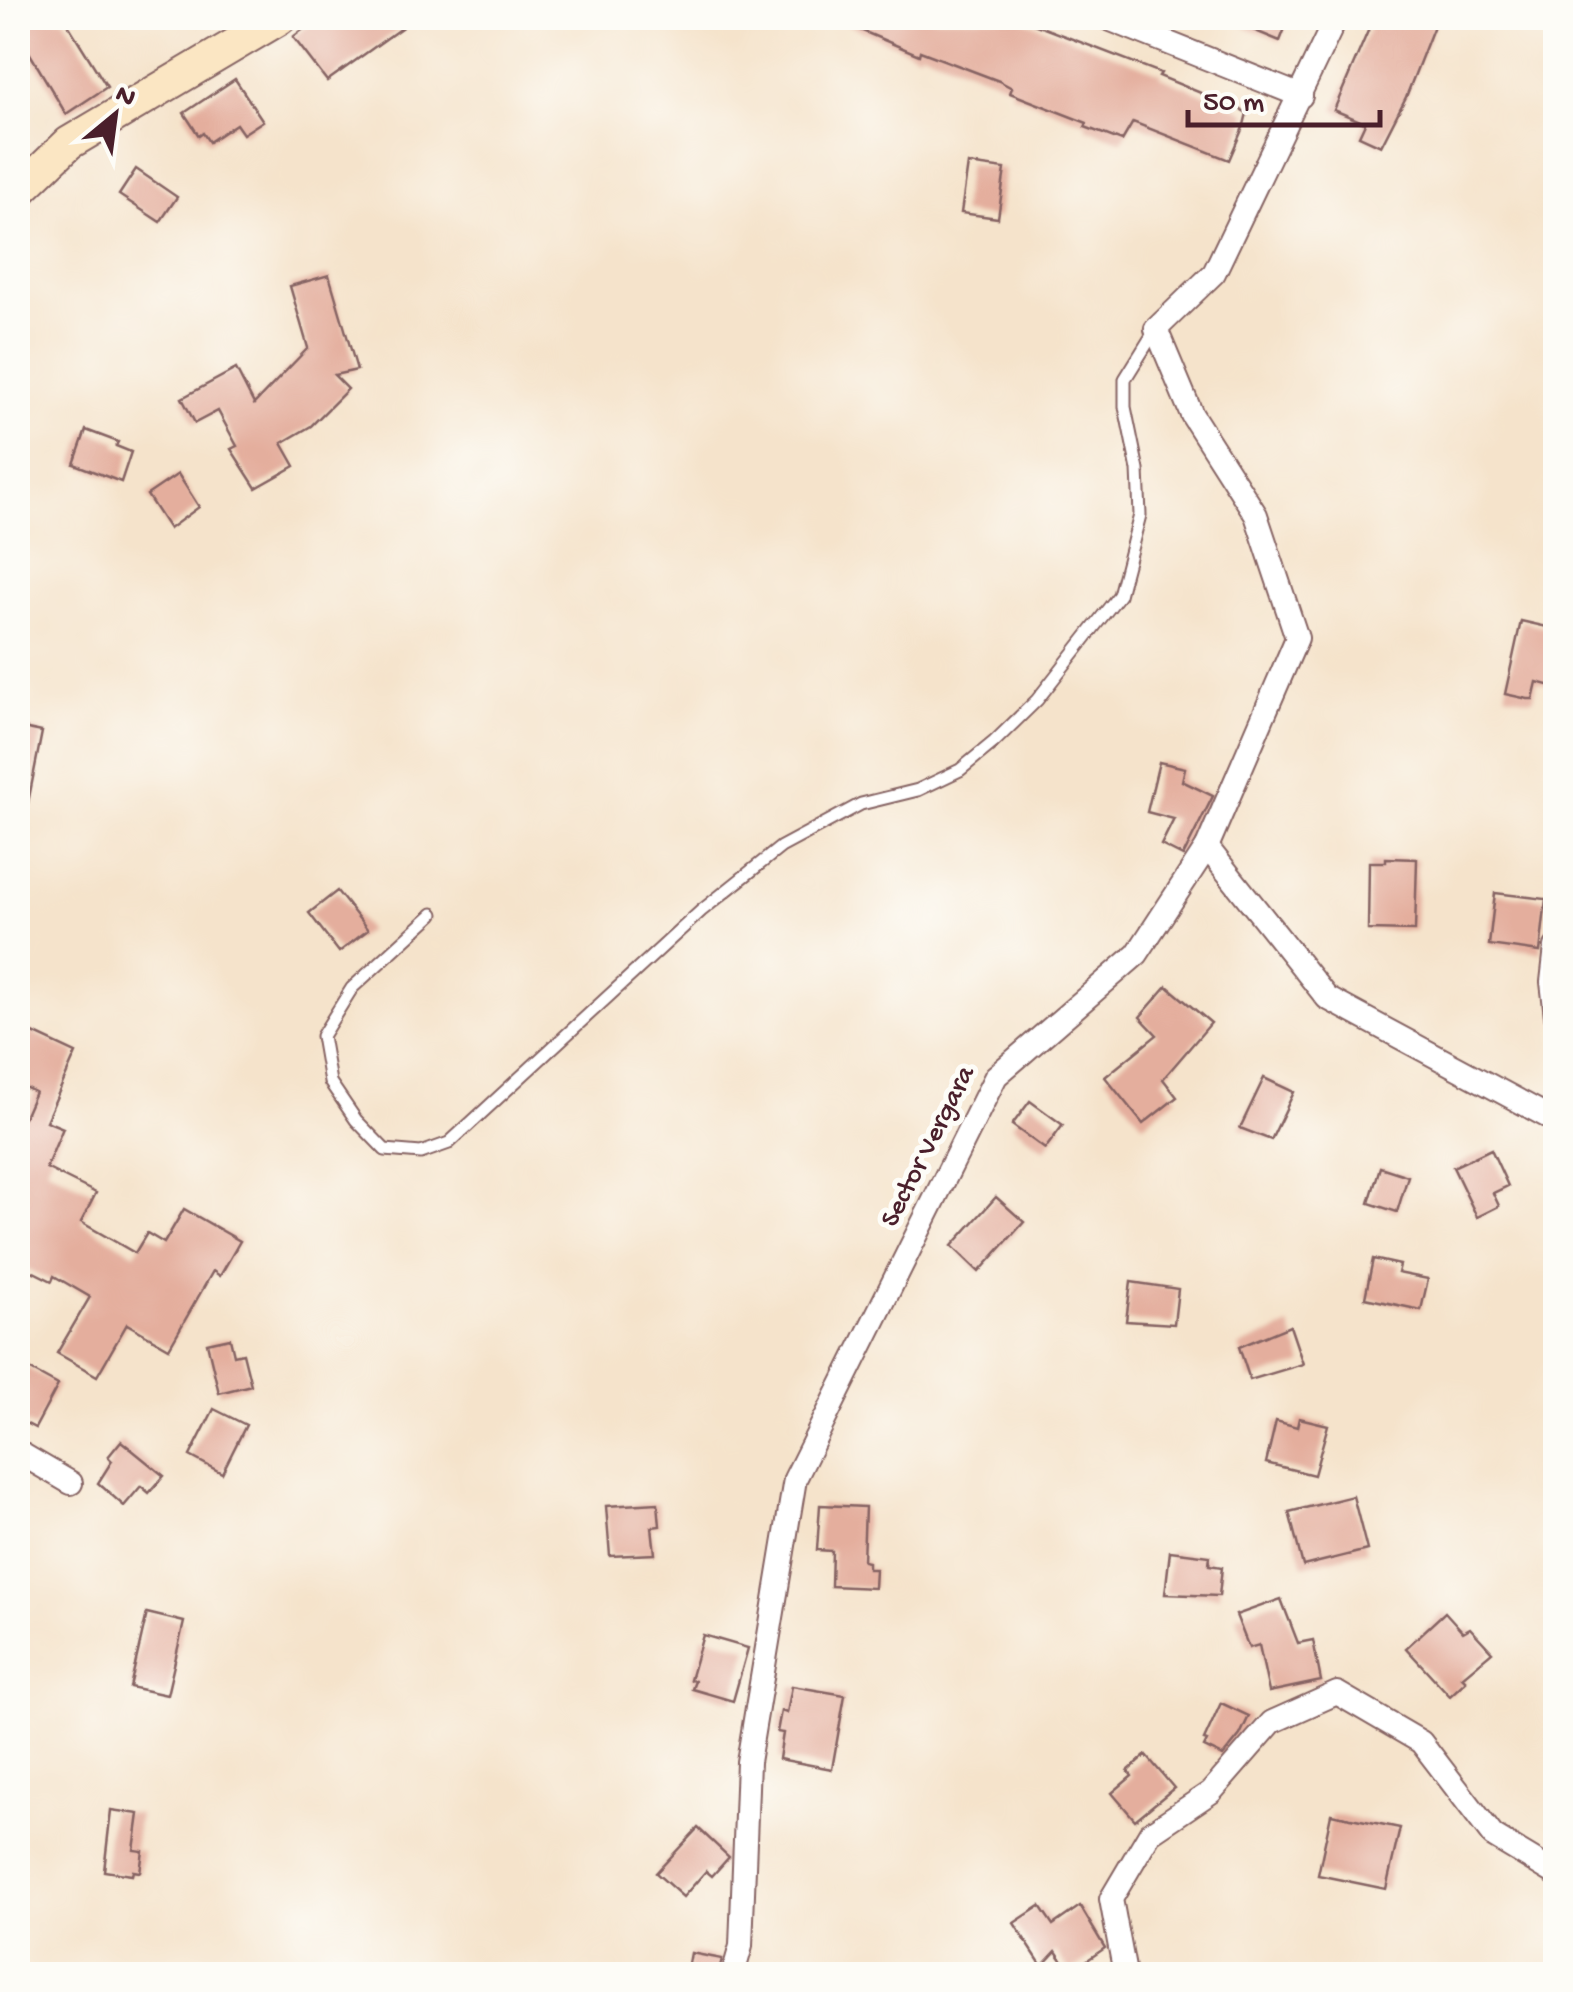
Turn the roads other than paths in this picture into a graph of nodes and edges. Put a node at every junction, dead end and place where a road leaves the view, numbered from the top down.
1 (280, 18) edge
2 (1106, 18) edge
3 (1336, 18) edge
4 (1301, 96) junction
5 (18, 192) edge
6 (1156, 329) junction
7 (1206, 846) junction
8 (433, 914) dead end
9 (1556, 948) edge
10 (1556, 1016) edge
11 (1556, 1121) edge
12 (18, 1452) edge
13 (72, 1483) dead end
14 (1556, 1874) edge
15 (733, 1974) edge
16 (1125, 1974) edge

1 - 5 street
2 - 4 street
3 - 4 street
4 - 6 street
6 - 7 street, Sector Vergara
6 - 8 lane
7 - 11 street
7 - 15 street, Sector Vergara
9 - 10 street
12 - 13 street
14 - 16 street

